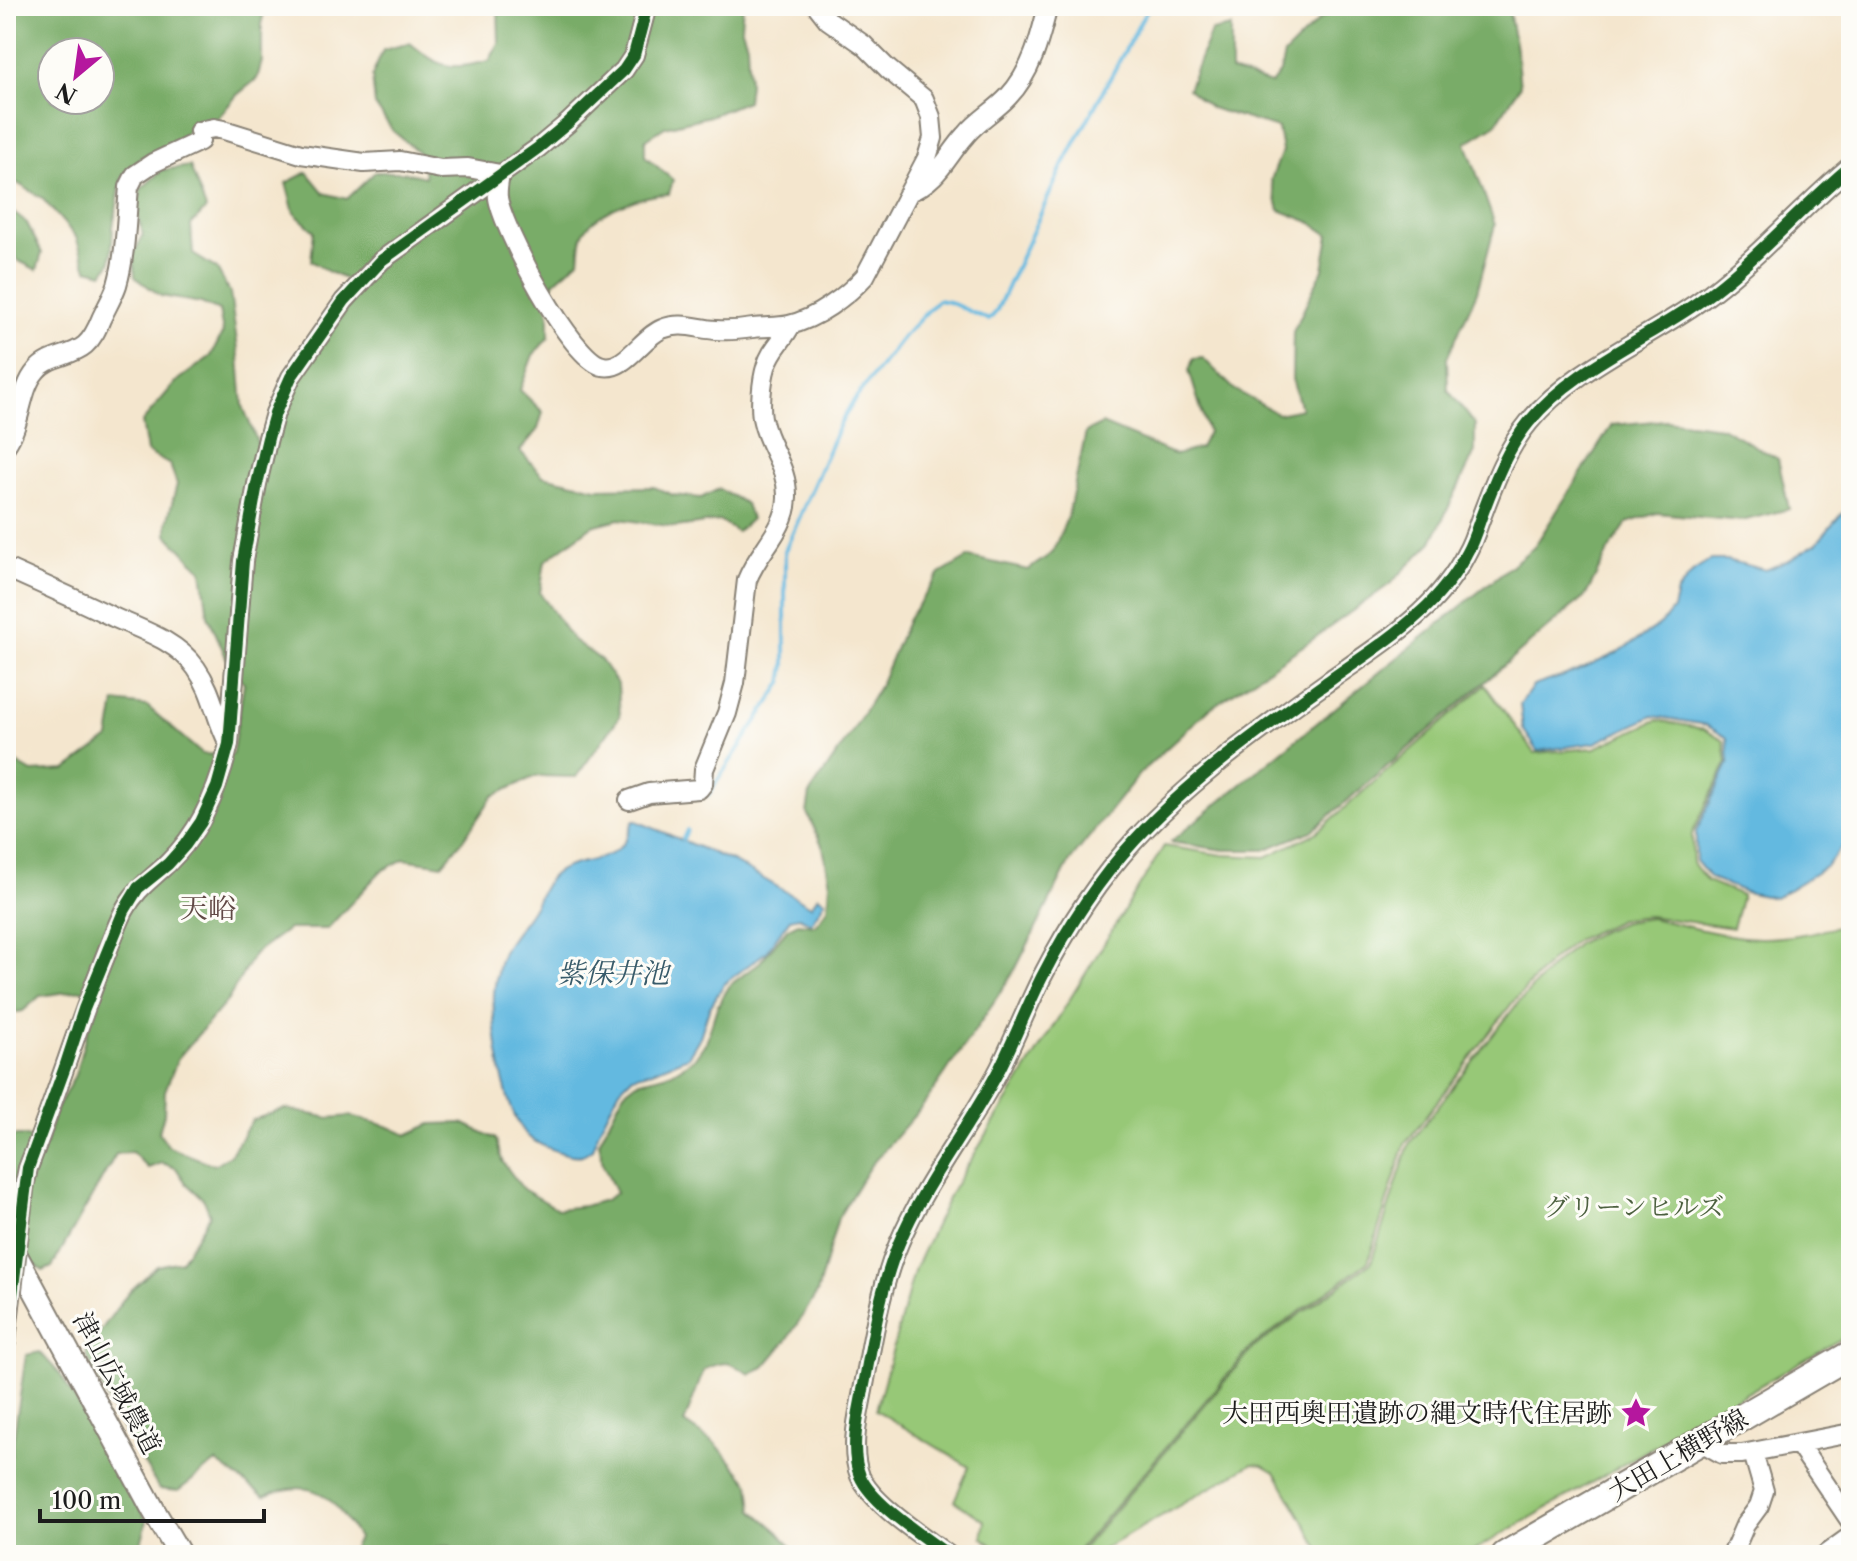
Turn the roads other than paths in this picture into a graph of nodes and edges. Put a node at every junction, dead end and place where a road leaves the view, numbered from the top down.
1 (647, 6) edge
2 (817, 6) edge
3 (1048, 6) edge
4 (1851, 166) edge
5 (500, 174) junction
6 (909, 192) junction
7 (791, 325) junction
8 (6, 445) edge
9 (6, 568) edge
10 (229, 744) junction
11 (629, 800) dead end
12 (6, 1237) edge
13 (8, 1322) edge
14 (6, 1342) edge
15 (1851, 1354) edge
16 (1851, 1433) edge
17 (1701, 1442) junction
18 (1799, 1445) junction
19 (1753, 1453) junction
20 (1851, 1522) edge
21 (1851, 1536) edge
22 (1826, 1554) edge
23 (180, 1555) edge
24 (948, 1555) edge
25 (1505, 1555) edge
26 (1732, 1555) edge

1 - 5 street
2 - 6 street
3 - 6 street
4 - 24 street
5 - 7 street
5 - 8 street
5 - 10 street
6 - 7 street
7 - 11 street
9 - 10 street
10 - 13 street, bridge
12 - 23 street, 津山広域農道
13 - 14 street
15 - 17 main road, 大田上横野線
16 - 18 street
17 - 19 street
17 - 25 main road, 大田上横野線
18 - 19 street
18 - 20 street
19 - 26 street
21 - 22 street

